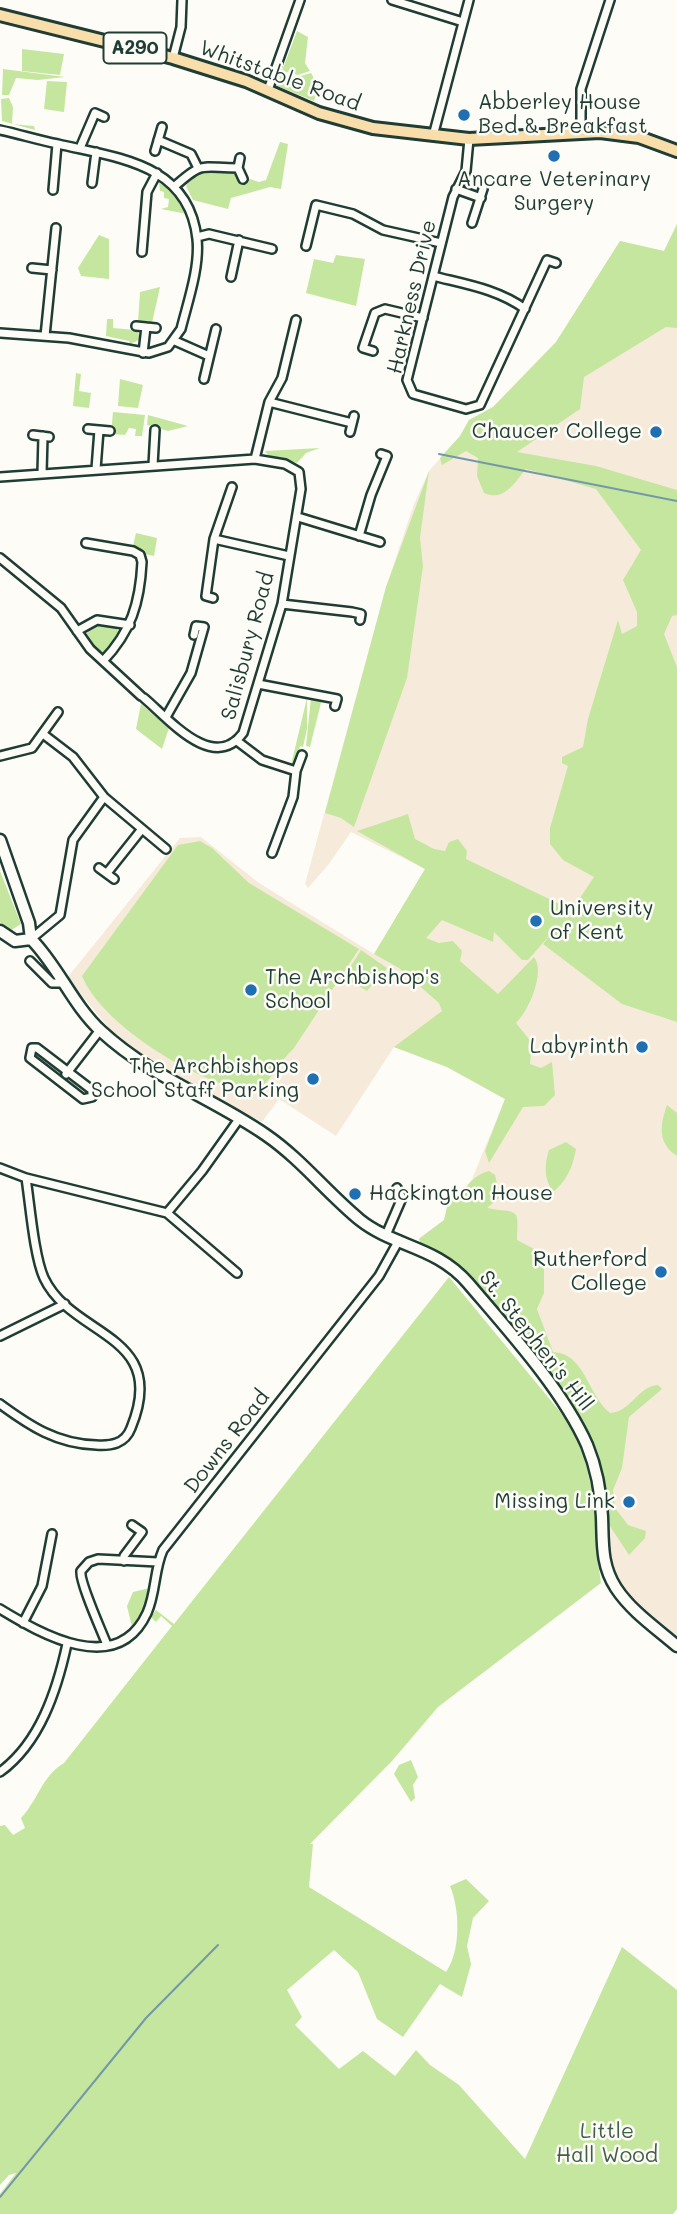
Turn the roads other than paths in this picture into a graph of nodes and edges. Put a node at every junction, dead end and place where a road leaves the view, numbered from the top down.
1 (182, 0) edge
2 (300, 0) edge
3 (392, 0) edge
4 (469, 0) edge
5 (610, 0) edge
6 (0, 15) edge
7 (463, 22) junction
8 (173, 58) junction
9 (268, 90) junction
10 (103, 117) dead end
11 (162, 127) dead end
12 (0, 130) edge
13 (581, 132) junction
14 (433, 136) junction
15 (469, 139) junction
16 (158, 140) junction
17 (57, 144) junction
18 (80, 148) junction
19 (677, 149) edge
20 (155, 151) dead end
21 (96, 152) junction
22 (240, 158) dead end
23 (198, 167) junction
24 (238, 168) junction
25 (158, 173) junction
26 (243, 179) dead end
27 (92, 183) dead end
28 (174, 187) junction
29 (456, 189) junction
30 (483, 189) dead end
31 (53, 190) dead end
32 (481, 198) junction
33 (472, 223) dead end
34 (56, 228) dead end
35 (197, 237) junction
36 (239, 240) junction
37 (441, 243) junction
38 (306, 246) dead end
39 (272, 249) dead end
40 (142, 252) dead end
41 (556, 263) dead end
42 (32, 268) dead end
43 (52, 270) junction
44 (433, 276) junction
45 (231, 277) dead end
46 (525, 309) junction
47 (423, 318) junction
48 (296, 320) dead end
49 (136, 326) dead end
50 (146, 327) junction
51 (156, 328) dead end
52 (216, 328) dead end
53 (0, 333) edge
54 (45, 336) junction
55 (175, 341) junction
56 (373, 351) dead end
57 (143, 353) junction
58 (209, 356) junction
59 (204, 379) dead end
60 (270, 402) junction
61 (88, 429) dead end
62 (99, 430) junction
63 (156, 430) dead end
64 (110, 431) dead end
65 (350, 432) dead end
66 (33, 435) dead end
67 (381, 454) dead end
68 (255, 460) junction
69 (153, 465) junction
70 (96, 469) junction
71 (41, 473) junction
72 (0, 477) edge
73 (232, 487) dead end
74 (298, 517) junction
75 (359, 536) junction
76 (214, 539) junction
77 (380, 542) dead end
78 (86, 543) dead end
79 (96, 544) junction
80 (95, 555) dead end
81 (289, 556) junction
82 (0, 558) edge
83 (213, 598) dead end
84 (282, 604) junction
85 (360, 620) dead end
86 (130, 625) junction
87 (77, 631) junction
88 (194, 635) dead end
89 (103, 661) junction
90 (258, 684) junction
91 (335, 706) dead end
92 (58, 712) dead end
93 (166, 717) junction
94 (43, 734) junction
95 (237, 741) junction
96 (302, 755) dead end
97 (0, 756) edge
98 (296, 771) junction
99 (104, 797) junction
100 (142, 829) junction
101 (0, 840) edge
102 (166, 849) dead end
103 (272, 853) dead end
104 (99, 868) dead end
105 (107, 873) junction
106 (114, 879) dead end
107 (0, 931) edge
108 (31, 939) junction
109 (30, 961) dead end
110 (62, 983) junction
111 (100, 1030) junction
112 (68, 1072) junction
113 (61, 1081) junction
114 (239, 1119) junction
115 (0, 1168) edge
116 (26, 1178) junction
117 (397, 1188) dead end
118 (167, 1213) junction
119 (386, 1235) junction
120 (399, 1240) junction
121 (237, 1273) dead end
122 (65, 1304) junction
123 (0, 1336) edge
124 (0, 1404) edge
125 (132, 1525) dead end
126 (53, 1537) dead end
127 (124, 1561) junction
128 (158, 1562) junction
129 (0, 1609) edge
130 (23, 1623) junction
131 (67, 1644) junction
132 (107, 1645) junction
133 (677, 1646) edge
134 (0, 1772) edge

1 - 8 street
2 - 9 street
3 - 7 street
4 - 7 street
5 - 13 street
6 - 8 main road, Whitstable Road / A290
7 - 14 street
8 - 9 main road, Whitstable Road / A290
9 - 14 main road, Whitstable Road / A290
10 - 18 street
11 - 16 street
12 - 17 street
13 - 15 main road, Whitstable Road / A290
13 - 19 main road, Whitstable Road / A290
14 - 15 main road, Whitstable Road / A290
15 - 29 street, Harkness Drive
16 - 20 street
16 - 23 street
17 - 18 street
17 - 31 street
18 - 21 street
21 - 25 street
21 - 27 street
22 - 24 street
23 - 24 street
23 - 28 street
24 - 26 street
25 - 28 street
25 - 40 street
28 - 35 street
29 - 32 street
29 - 37 street, Harkness Drive
30 - 32 street
32 - 33 street
34 - 43 street
35 - 36 street
35 - 55 street
36 - 39 street
36 - 45 street
37 - 38 street
37 - 44 street, Harkness Drive
41 - 46 street, Harkness Drive
42 - 43 street
43 - 54 street
44 - 46 street
44 - 47 street, Harkness Drive
46 - 47 street, Harkness Drive
47 - 56 street
48 - 60 street
49 - 50 street
50 - 51 street
50 - 57 street
52 - 58 street
53 - 54 street
54 - 57 street
55 - 57 street
55 - 58 street
58 - 59 street
60 - 65 street
60 - 68 street
61 - 62 street
62 - 64 street
62 - 70 street
63 - 69 street
66 - 71 street
67 - 75 street
68 - 69 street, Salisbury Road
68 - 74 street, Salisbury Road
69 - 70 street, Salisbury Road
70 - 71 street, Salisbury Road
71 - 72 street, Salisbury Road
73 - 76 street
74 - 75 street
74 - 81 street, Salisbury Road
75 - 77 street
76 - 81 street
76 - 83 street
78 - 79 street
79 - 80 street
79 - 86 street
81 - 84 street, Salisbury Road
82 - 87 street, Salisbury Road
84 - 85 street
84 - 90 street, Salisbury Road
86 - 87 street
86 - 89 street
87 - 89 street, Salisbury Road
88 - 93 street
89 - 93 street, Salisbury Road
90 - 91 street
90 - 95 street, Salisbury Road
92 - 94 street
93 - 95 street, Salisbury Road
94 - 97 street
94 - 99 street
95 - 98 street
96 - 98 street
98 - 103 street
99 - 100 street
99 - 108 street
100 - 102 street
100 - 105 street
101 - 108 street, St. Stephen's Hill
104 - 105 street
105 - 106 street
107 - 108 street
108 - 110 street, St. Stephen's Hill
109 - 110 street, St. Stephen's Hill
110 - 111 street, St. Stephen's Hill
111 - 112 street
111 - 114 street, St. Stephen's Hill
112 - 113 street
112 - 113 street
112 - 113 street
114 - 118 street
114 - 119 street, St. Stephen's Hill
115 - 116 street
116 - 118 street
116 - 122 street
117 - 119 street
118 - 121 street
119 - 120 street, St. Stephen's Hill
120 - 128 street, Downs Road
120 - 133 street, St. Stephen's Hill
122 - 123 street
122 - 124 street
125 - 127 street
126 - 130 street
127 - 128 street
127 - 132 street
128 - 132 street, Downs Road
129 - 130 street, Downs Road
130 - 131 street, Downs Road
131 - 132 street, Downs Road
131 - 134 street

